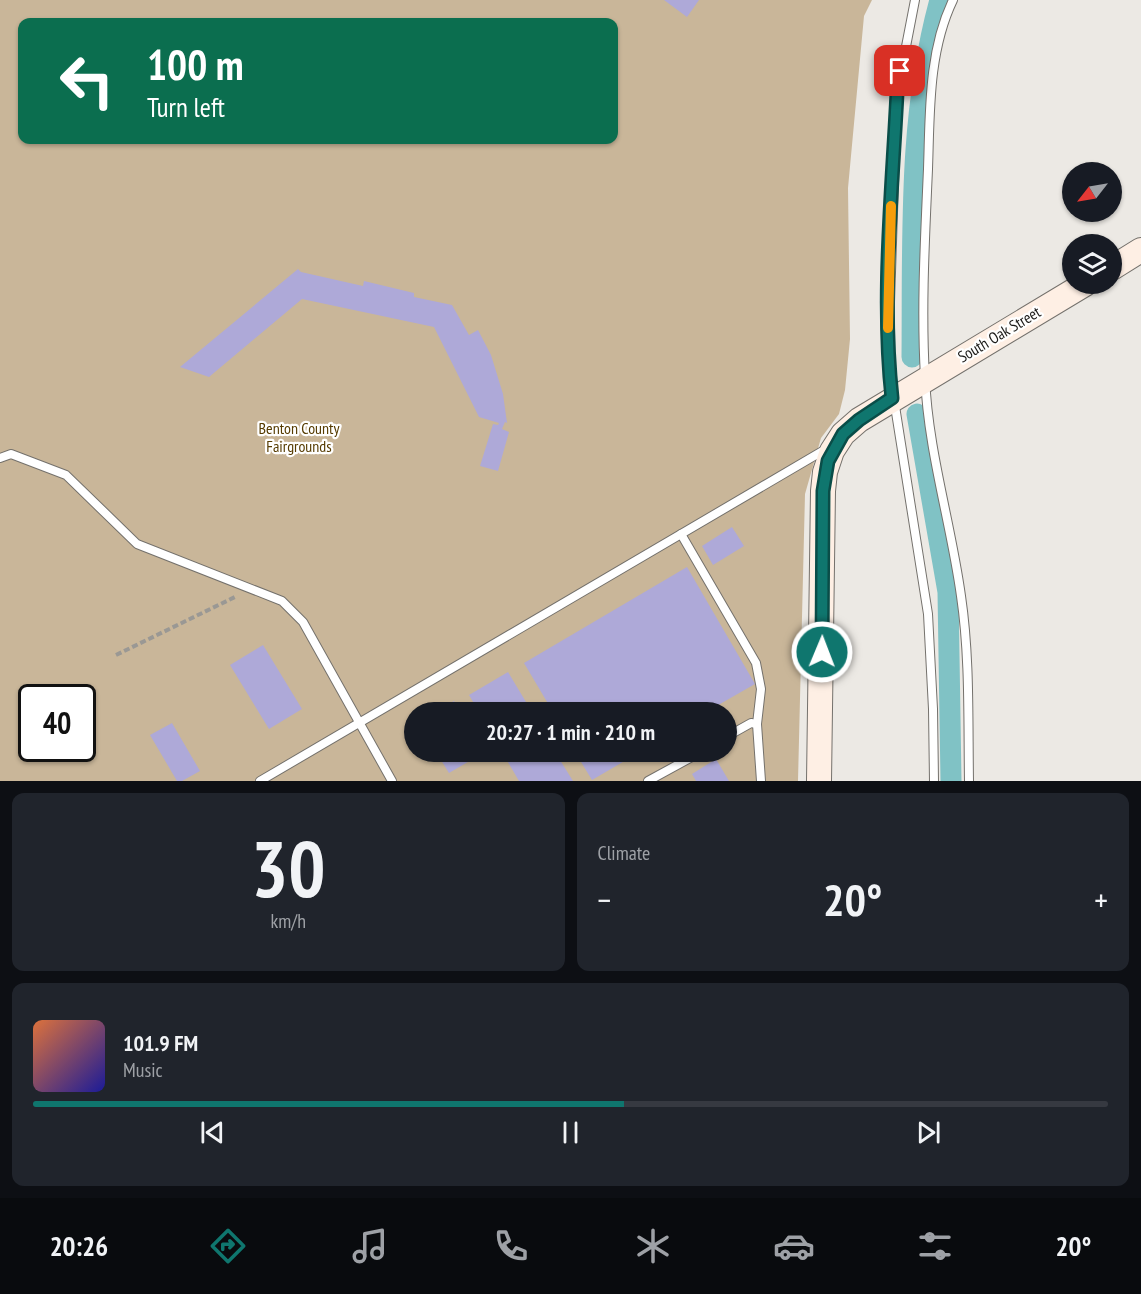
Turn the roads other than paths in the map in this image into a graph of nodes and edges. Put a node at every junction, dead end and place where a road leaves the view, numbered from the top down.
1 (915, 0) edge
2 (953, 0) edge
3 (1141, 250) edge
4 (1122, 262) edge
5 (1068, 294) edge
6 (919, 382) junction
7 (892, 398) junction
8 (837, 442) junction
9 (0, 458) edge
10 (681, 534) junction
11 (358, 723) junction
12 (757, 724) junction
13 (737, 731) edge
14 (683, 762) edge
15 (260, 781) edge
16 (392, 781) edge
17 (648, 781) edge
18 (761, 781) edge
19 (819, 781) edge
20 (934, 781) edge
21 (969, 781) edge

1 - 7 lane
2 - 6 lane
3 - 4 street
5 - 6 street, South Oak Street
6 - 7 street, South Oak Street
6 - 21 lane
7 - 8 street, South Oak Street
7 - 20 lane
8 - 10 lane
8 - 19 street
9 - 11 lane
10 - 11 lane
10 - 12 lane
11 - 15 lane
11 - 16 lane
12 - 13 lane
12 - 18 lane
14 - 17 lane

